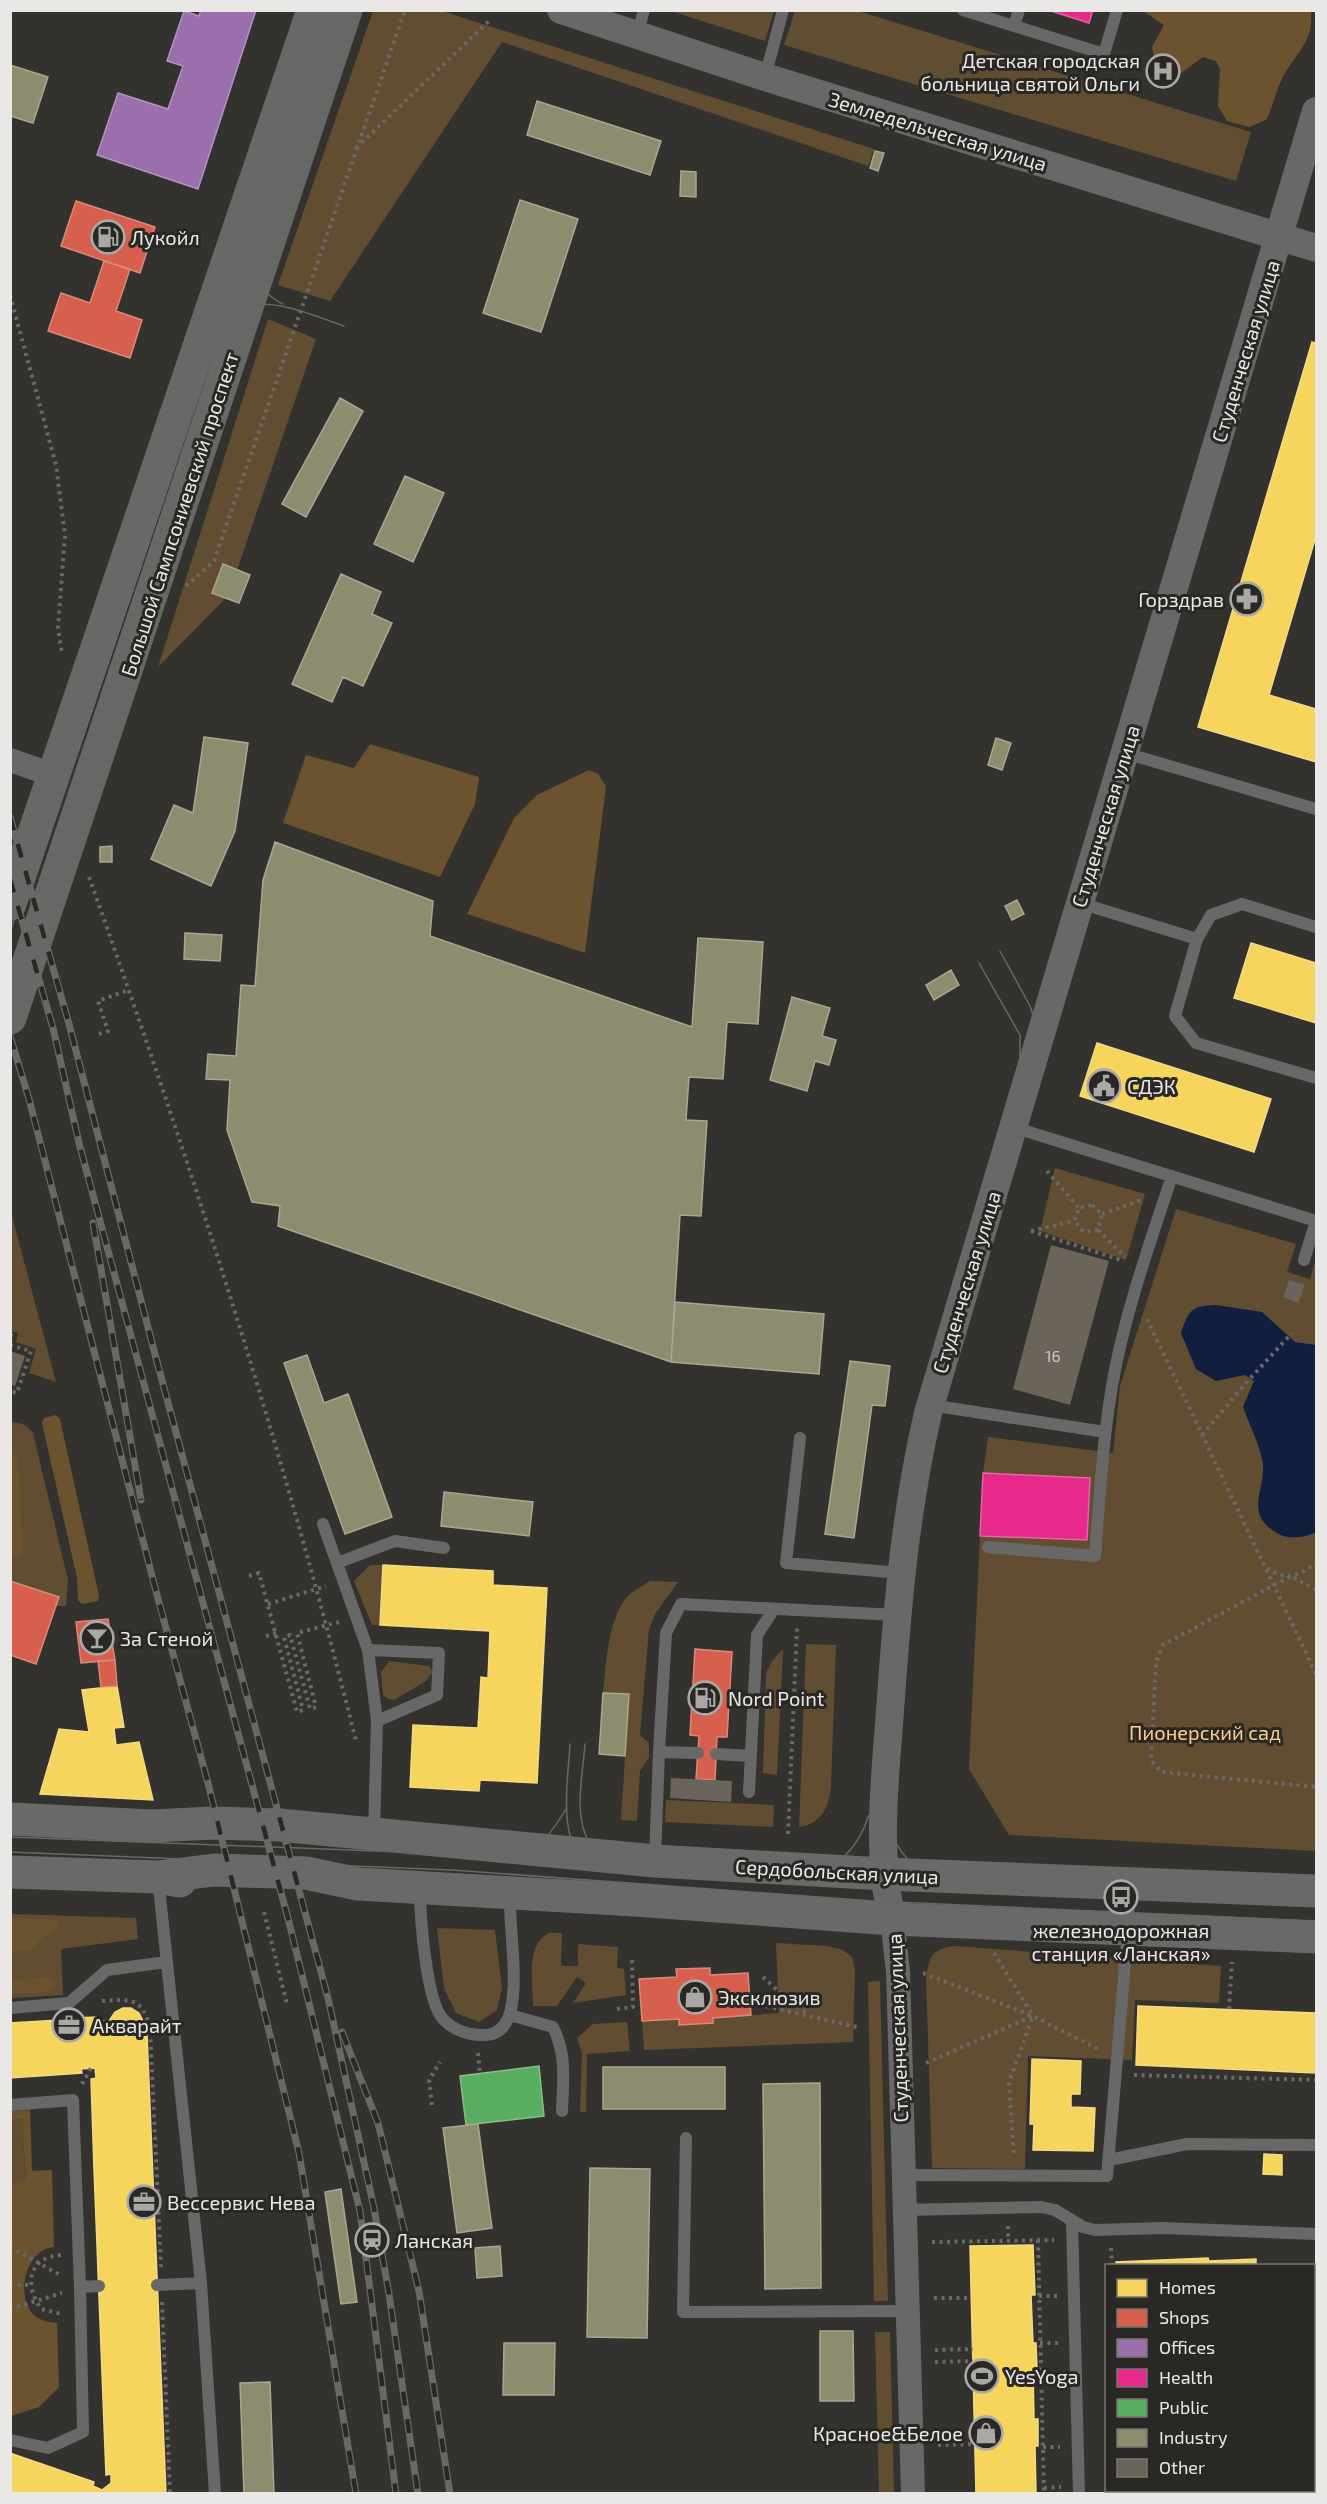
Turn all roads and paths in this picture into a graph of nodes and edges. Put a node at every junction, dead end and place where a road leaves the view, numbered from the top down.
1 (313, 10) edge
2 (346, 10) edge
3 (405, 10) edge
4 (561, 10) edge
5 (783, 10) edge
6 (963, 10) edge
7 (1019, 10) edge
8 (1117, 10) edge
9 (491, 19) dead end
10 (640, 23) edge
11 (1014, 26) junction
12 (765, 77) junction
13 (1317, 111) edge
14 (356, 148) junction
15 (1278, 237) junction
16 (1317, 248) edge
17 (10, 295) edge
18 (184, 589) dead end
19 (63, 661) dead end
20 (1125, 752) junction
21 (10, 759) edge
22 (53, 775) junction
23 (1317, 809) edge
24 (89, 876) dead end
25 (1079, 903) junction
26 (10, 904) edge
27 (1317, 927) edge
28 (1197, 939) junction
29 (129, 990) junction
30 (10, 1018) edge
31 (99, 1034) dead end
32 (1317, 1078) edge
33 (1013, 1127) junction
34 (1047, 1171) dead end
35 (1172, 1176) junction
36 (1079, 1208) junction
37 (1147, 1208) dead end
38 (1102, 1214) junction
39 (1074, 1221) junction
40 (1098, 1230) junction
41 (1304, 1260) dead end
42 (1135, 1294) junction
43 (1292, 1333) dead end
44 (10, 1335) edge
45 (10, 1343) edge
46 (10, 1391) edge
47 (930, 1405) junction
48 (1105, 1432) junction
49 (1202, 1435) junction
50 (800, 1438) dead end
51 (323, 1524) dead end
52 (988, 1547) dead end
53 (444, 1548) dead end
54 (337, 1563) junction
55 (1317, 1563) edge
56 (1266, 1567) junction
57 (900, 1573) junction
58 (249, 1576) dead end
59 (1291, 1576) junction
60 (1274, 1586) junction
61 (318, 1588) junction
62 (1317, 1590) edge
63 (268, 1604) junction
64 (774, 1609) junction
65 (797, 1610) junction
66 (897, 1615) junction
67 (357, 1618) junction
68 (327, 1625) junction
69 (276, 1633) junction
70 (266, 1636) dead end
71 (368, 1650) junction
72 (1317, 1674) edge
73 (377, 1721) junction
74 (357, 1745) dead end
75 (659, 1752) junction
76 (698, 1753) dead end
77 (716, 1754) dead end
78 (750, 1756) junction
79 (1317, 1787) edge
80 (749, 1792) dead end
81 (10, 1819) edge
82 (366, 1834) junction
83 (788, 1834) dead end
84 (655, 1861) junction
85 (10, 1872) edge
86 (884, 1874) junction
87 (158, 1877) junction
88 (1129, 1884) junction
89 (420, 1888) junction
90 (1317, 1891) edge
91 (510, 1893) junction
92 (264, 1912) dead end
93 (892, 1919) junction
94 (1128, 1929) junction
95 (1317, 1937) edge
96 (990, 1947) dead end
97 (1233, 1956) dead end
98 (632, 1959) dead end
99 (166, 1962) junction
100 (918, 1971) dead end
101 (763, 1977) dead end
102 (108, 2000) dead end
103 (287, 2004) dead end
104 (765, 2006) dead end
105 (10, 2008) edge
106 (617, 2009) dead end
107 (1229, 2009) dead end
108 (510, 2015) junction
109 (1033, 2016) junction
110 (812, 2017) junction
111 (861, 2028) dead end
112 (469, 2048) dead end
113 (478, 2050) junction
114 (488, 2050) dead end
115 (1117, 2059) junction
116 (440, 2062) dead end
117 (919, 2066) dead end
118 (480, 2074) dead end
119 (1116, 2074) junction
120 (1317, 2080) edge
121 (10, 2105) edge
122 (432, 2105) dead end
123 (562, 2111) dead end
124 (686, 2138) dead end
125 (1317, 2145) edge
126 (1109, 2160) junction
127 (903, 2175) junction
128 (1016, 2176) junction
129 (904, 2210) junction
130 (1072, 2221) junction
131 (1317, 2234) edge
132 (1038, 2240) dead end
133 (1111, 2244) dead end
134 (10, 2247) edge
135 (79, 2254) junction
136 (161, 2259) dead end
137 (39, 2263) junction
138 (1112, 2264) edge
139 (201, 2283) junction
140 (10, 2285) edge
141 (31, 2285) junction
142 (157, 2285) dead end
143 (99, 2286) dead end
144 (80, 2287) junction
145 (934, 2298) dead end
146 (971, 2298) dead end
147 (36, 2301) junction
148 (10, 2309) edge
149 (163, 2309) dead end
150 (908, 2311) junction
151 (81, 2316) junction
152 (973, 2349) dead end
153 (935, 2350) dead end
154 (973, 2361) dead end
155 (936, 2362) dead end
156 (975, 2432) dead end
157 (938, 2433) dead end
158 (10, 2440) edge
159 (975, 2444) dead end
160 (938, 2445) dead end
161 (170, 2493) edge
162 (215, 2493) edge
163 (913, 2493) edge
164 (1044, 2493) edge
165 (1079, 2493) edge

1 - 22 main road, Большой Сампсониевский проспект
2 - 30 main road, Большой Сампсониевский проспект
3 - 14 path
4 - 10 street, Земледельческая улица
5 - 12 lane
6 - 11 lane
7 - 11 lane
8 - 11 lane
9 - 14 path
10 - 12 street, Земледельческая улица
12 - 15 street, Земледельческая улица
13 - 15 street, Студенческая улица
14 - 18 path
15 - 16 street, Земледельческая улица
15 - 20 street, Студенческая улица
17 - 19 path
20 - 23 lane
20 - 25 street, Студенческая улица
21 - 22 street
22 - 26 main road, Большой Сампсониевский проспект
24 - 29 path
25 - 28 lane
25 - 33 street, Студенческая улица
27 - 28 lane
28 - 32 lane
29 - 31 path
29 - 61 path
33 - 35 lane
33 - 47 street, Студенческая улица
34 - 36 path
35 - 41 lane
35 - 42 lane
36 - 38 path
36 - 39 path
37 - 38 path
38 - 40 path
39 - 40 path
39 - 40 path
42 - 48 lane
42 - 49 path
43 - 49 path
44 - 45 path
45 - 46 path
47 - 48 lane
47 - 57 street, Студенческая улица
48 - 52 lane
49 - 56 path
50 - 57 lane
51 - 54 lane
53 - 54 lane
54 - 67 lane
55 - 59 path
56 - 59 path
56 - 60 path
57 - 66 street, Студенческая улица
58 - 63 path
59 - 60 path
59 - 62 path
60 - 72 path
60 - 79 path
61 - 63 path
61 - 68 path
63 - 69 path
64 - 65 lane
64 - 75 lane
64 - 78 lane
65 - 66 lane
65 - 83 path
66 - 86 street, Студенческая улица
67 - 68 path
67 - 71 lane
68 - 69 path
68 - 74 path
69 - 70 path
71 - 73 lane
71 - 73 lane
73 - 82 lane
75 - 76 lane
75 - 84 lane
77 - 78 lane
78 - 80 lane
81 - 82 main road, Сердобольская улица
82 - 84 main road, Сердобольская улица
84 - 86 main road, Сердобольская улица
85 - 87 main road
86 - 88 main road, Сердобольская улица
86 - 93 street, Студенческая улица
87 - 89 main road
87 - 99 lane
88 - 90 main road, Сердобольская улица
88 - 94 lane
89 - 91 main road
89 - 108 lane
91 - 93 main road
91 - 108 lane
92 - 103 path
93 - 94 main road
93 - 127 street, Студенческая улица
94 - 95 main road
94 - 115 lane
96 - 109 path
97 - 107 path
98 - 106 path
99 - 105 lane
99 - 139 lane
100 - 109 path
101 - 110 path
102 - 136 path
104 - 110 path
108 - 123 lane
109 - 115 path
109 - 117 path
109 - 128 path
110 - 111 path
112 - 113 path
113 - 114 path
113 - 118 path
115 - 119 lane
116 - 122 path
119 - 120 path
119 - 126 lane
121 - 135 lane
124 - 150 lane
125 - 126 lane
126 - 128 lane
127 - 128 lane
127 - 129 street, Студенческая улица
129 - 130 lane
129 - 150 street, Студенческая улица
130 - 131 lane
130 - 165 lane
132 - 164 path
133 - 138 path
134 - 137 path
135 - 137 path
135 - 144 lane
137 - 141 path
137 - 144 path
139 - 142 lane
139 - 162 lane
140 - 141 path
141 - 147 path
143 - 144 lane
144 - 147 path
144 - 151 lane
145 - 146 path
147 - 148 path
147 - 151 path
149 - 161 path
150 - 163 street, Студенческая улица
151 - 158 lane
152 - 153 path
154 - 155 path
156 - 157 path
159 - 160 path

